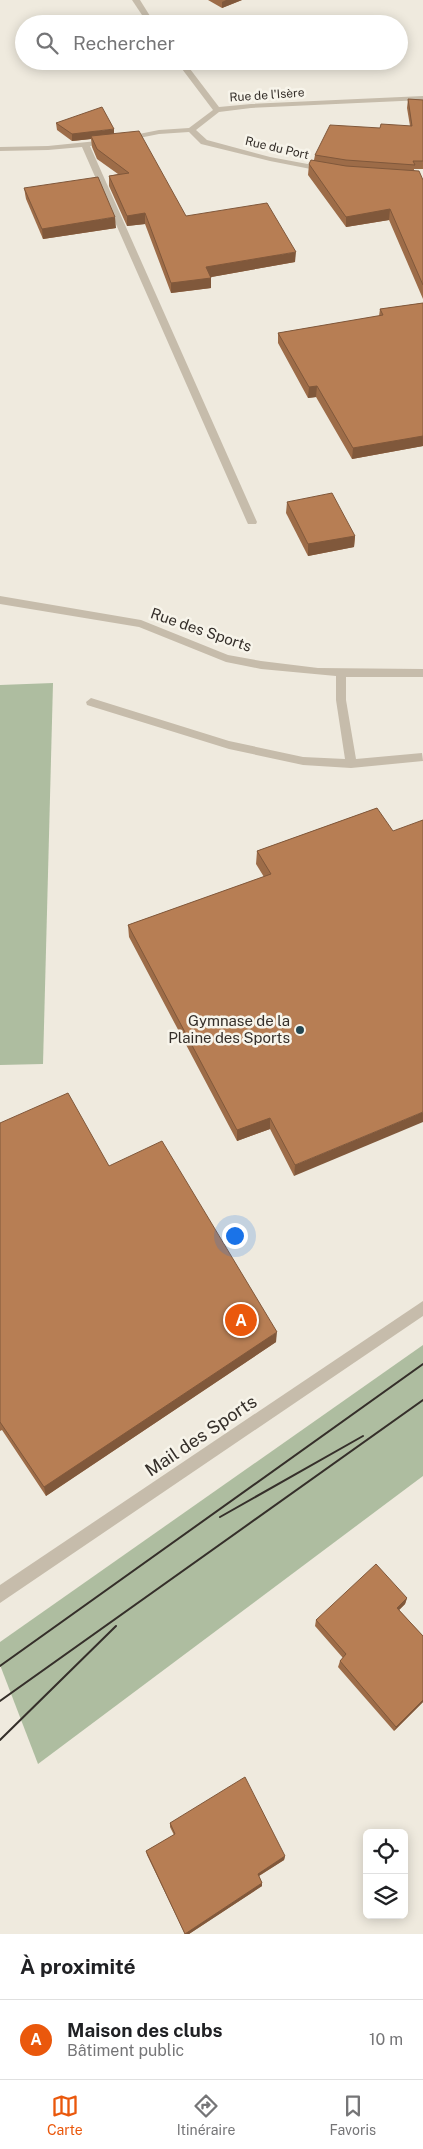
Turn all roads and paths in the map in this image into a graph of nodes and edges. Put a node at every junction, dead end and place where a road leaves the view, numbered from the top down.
1 (136, 0) edge
2 (146, 15) edge
3 (187, 70) edge
4 (423, 98) edge
5 (217, 110) junction
6 (191, 130) junction
7 (85, 144) junction
8 (0, 149) edge
9 (335, 172) edge
10 (252, 522) dead end
11 (0, 600) edge
12 (341, 673) junction
13 (423, 673) edge
14 (91, 702) dead end
15 (422, 757) edge
16 (351, 764) junction
17 (423, 1308) edge
18 (0, 1595) edge

1 - 2 street
3 - 5 street
4 - 5 street, Rue de l'Isère
5 - 6 street, Rue de l'Isère
6 - 7 street
6 - 9 street, Rue du Port
7 - 8 street
7 - 10 street
11 - 12 street, Rue des Sports
12 - 13 street, Rue des Sports
12 - 16 street
14 - 16 street
15 - 16 street
17 - 18 street, Mail des Sports

